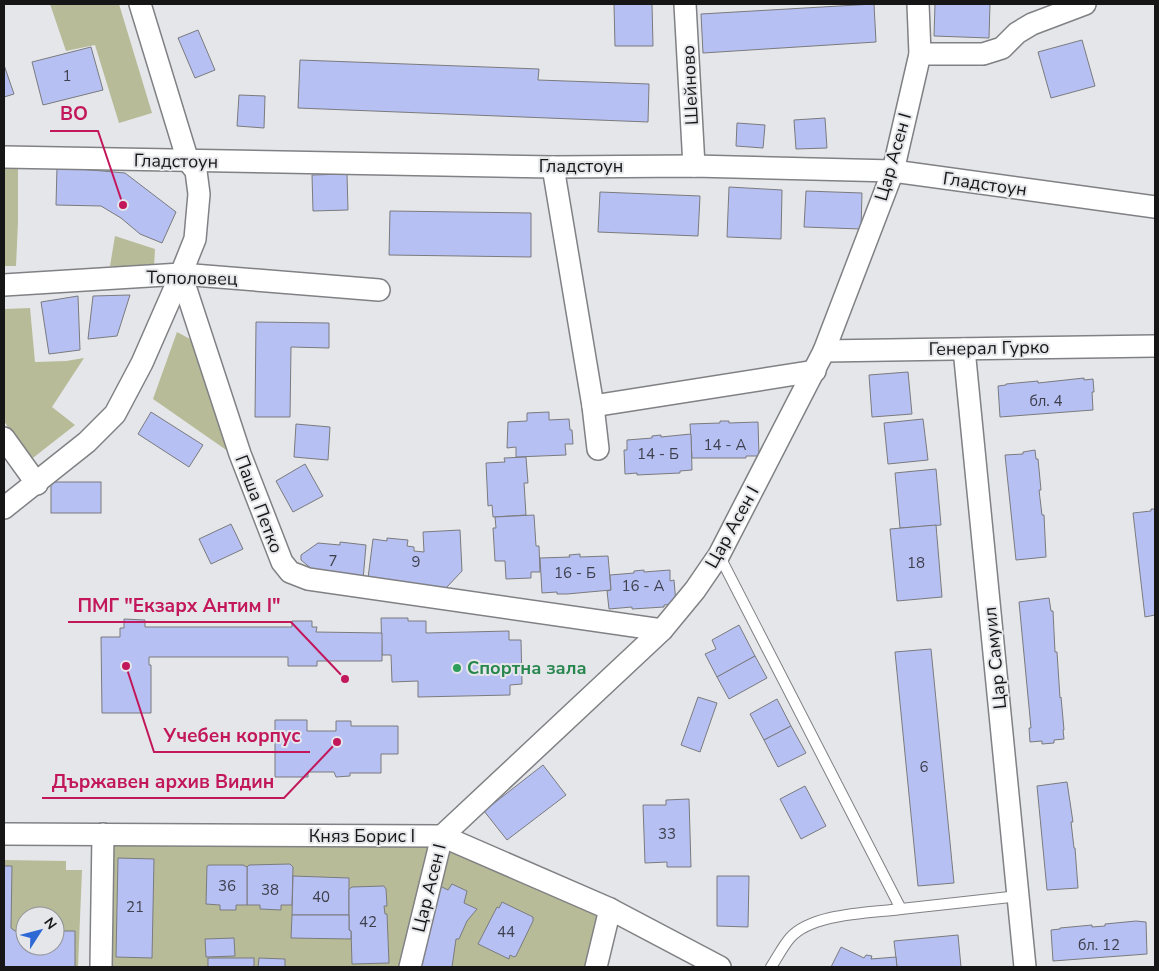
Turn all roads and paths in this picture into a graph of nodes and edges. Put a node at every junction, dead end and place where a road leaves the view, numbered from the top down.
1 (140, 4) edge
2 (685, 4) edge
3 (918, 4) edge
4 (1085, 4) edge
5 (920, 54) junction
6 (4, 157) edge
7 (188, 161) junction
8 (694, 166) junction
9 (553, 167) junction
10 (893, 171) junction
11 (1155, 207) edge
12 (181, 274) junction
13 (4, 285) edge
14 (379, 290) dead end
15 (1155, 346) edge
16 (964, 349) junction
17 (824, 351) junction
18 (814, 371) junction
19 (593, 406) junction
20 (4, 438) edge
21 (598, 449) dead end
22 (36, 484) junction
23 (4, 508) edge
24 (718, 555) junction
25 (662, 630) junction
26 (4, 834) edge
27 (103, 834) junction
28 (442, 836) junction
29 (1019, 896) junction
30 (901, 909) junction
31 (610, 910) junction
32 (101, 967) edge
33 (410, 967) edge
34 (596, 967) edge
35 (720, 967) edge
36 (771, 967) edge
37 (1025, 967) edge

1 - 7 street
2 - 8 street, Шейново
3 - 5 street, Цар Асен I
4 - 5 street
5 - 10 street, Цар Асен I
6 - 7 street, Гладстоун
7 - 9 street, Гладстоун
7 - 12 street
8 - 9 street, Гладстоун
8 - 10 street, Гладстоун
9 - 19 street
10 - 11 street, Гладстоун
10 - 17 street, Цар Асен I
12 - 13 street, Тополовец
12 - 14 street, Тополовец
12 - 22 street
12 - 25 street, Паша Петко
15 - 16 street, Генерал Гурко
16 - 17 street, Генерал Гурко
16 - 29 street, Цар Самуил
17 - 18 street, Цар Асен I
18 - 19 street
18 - 24 street, Цар Асен I
19 - 21 street
20 - 22 street
22 - 23 street
24 - 25 street, Цар Асен I
24 - 30 lane
25 - 28 street, Цар Асен I
26 - 27 street, Княз Борис I
27 - 28 street, Княз Борис I
27 - 32 street
28 - 31 street, Княз Борис I
28 - 33 street, Цар Асен I
29 - 30 lane
29 - 37 street, Цар Самуил
30 - 36 lane
31 - 34 street
31 - 35 street, Княз Борис I

